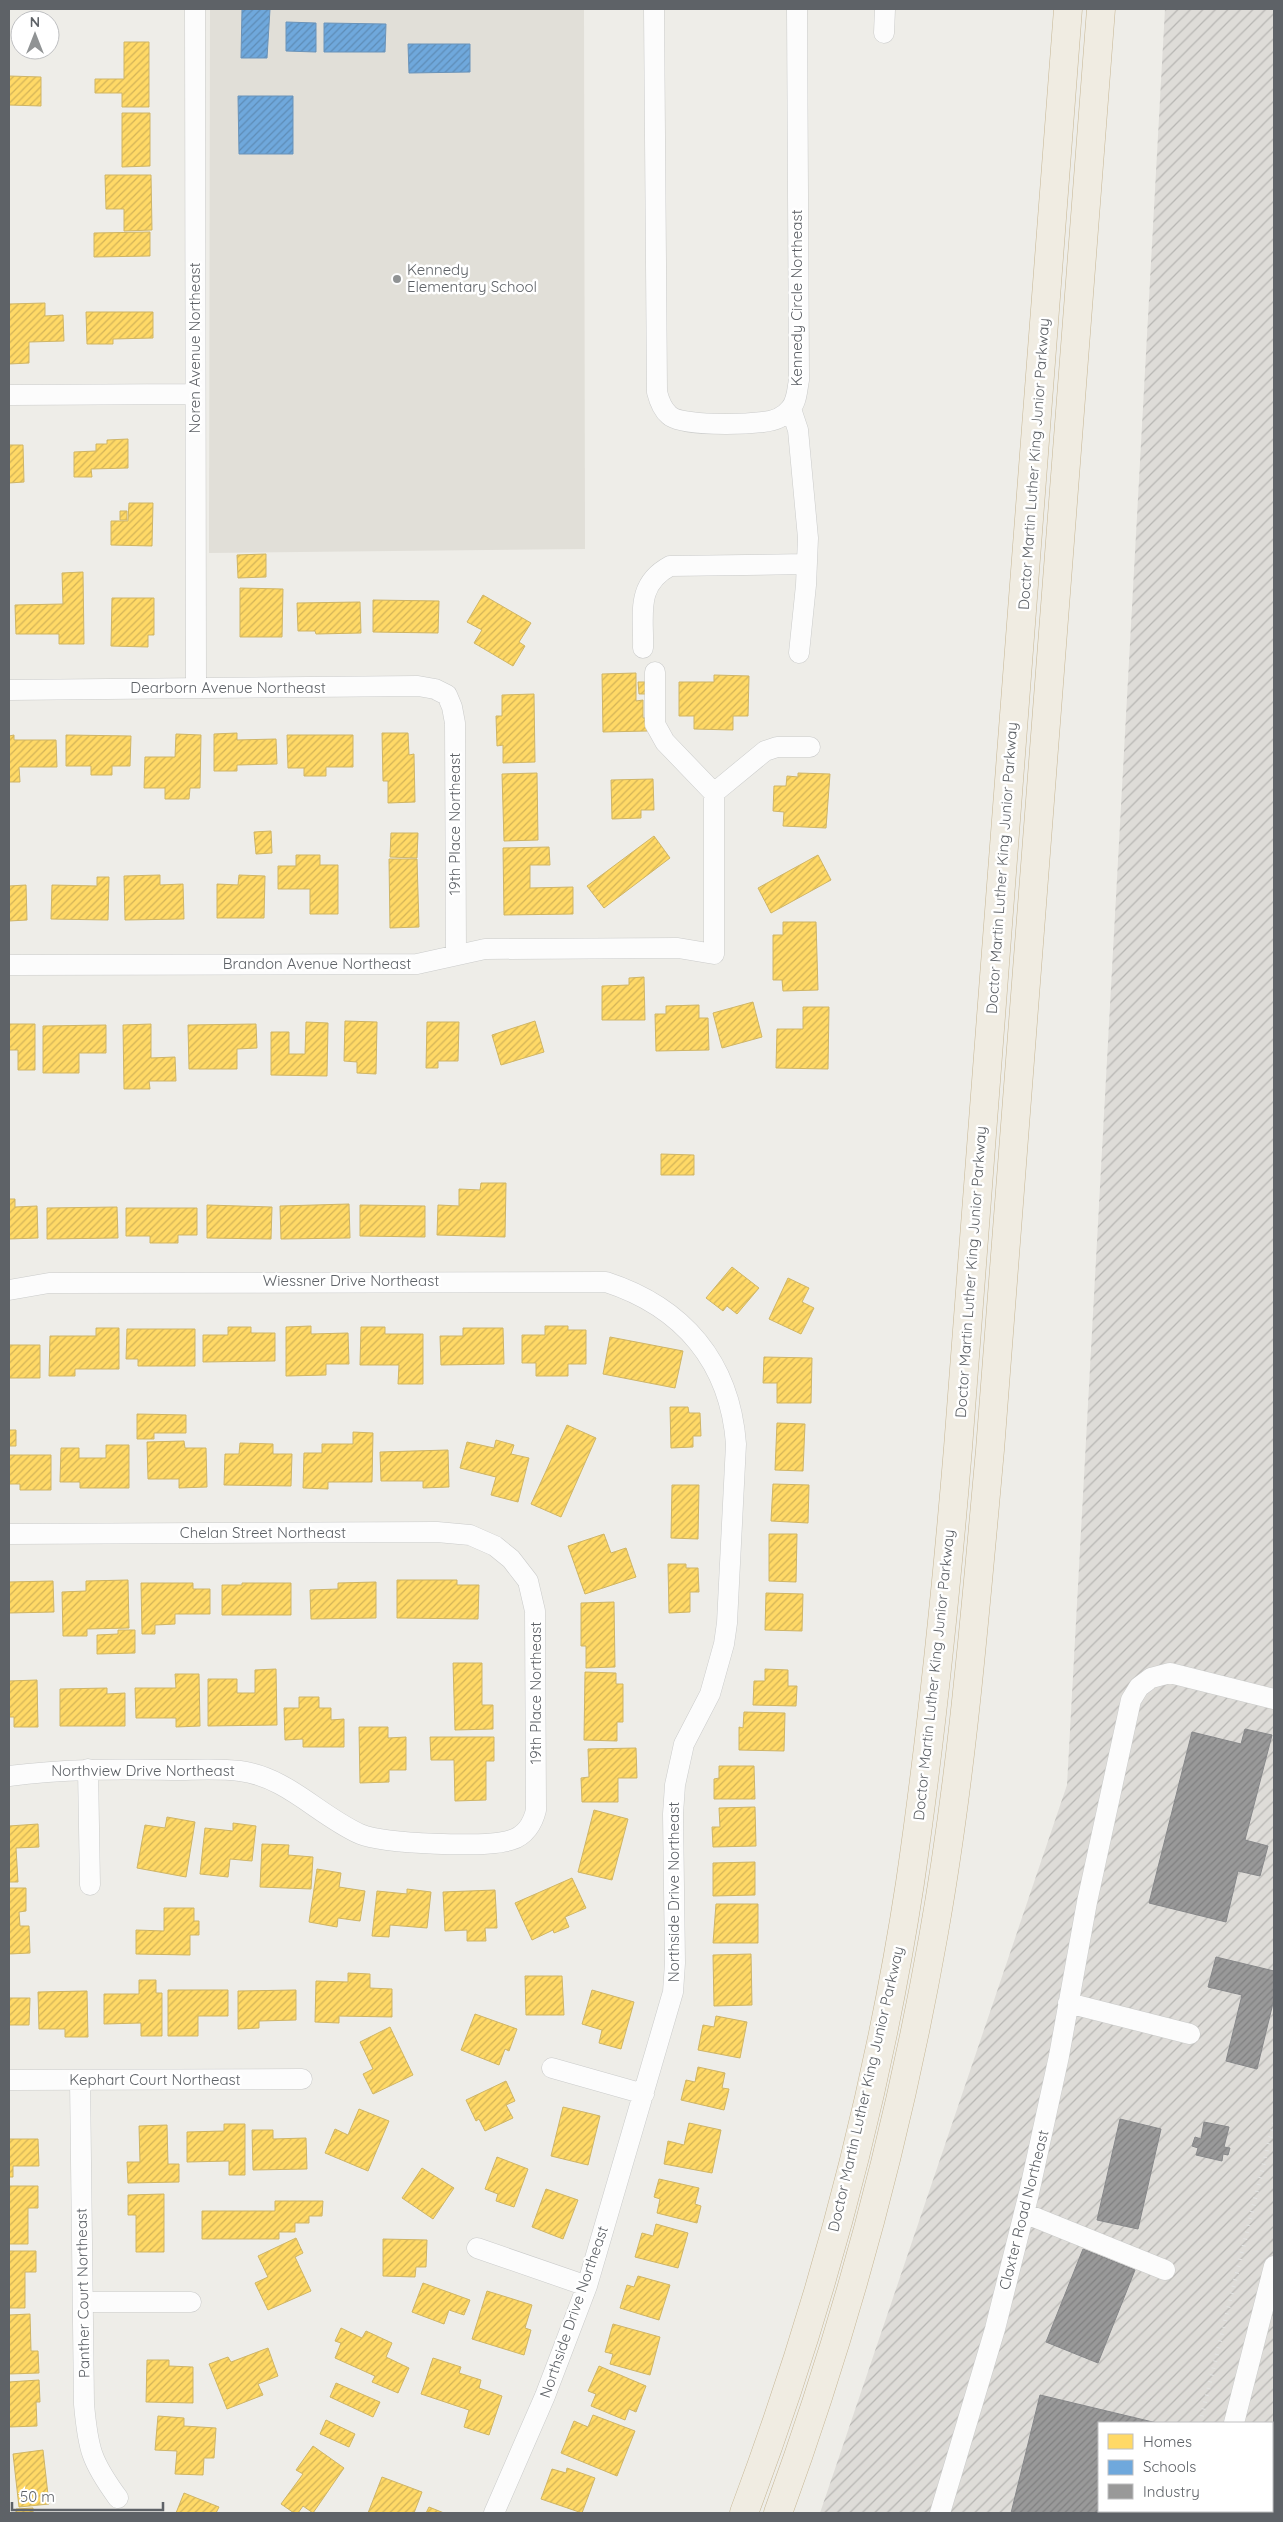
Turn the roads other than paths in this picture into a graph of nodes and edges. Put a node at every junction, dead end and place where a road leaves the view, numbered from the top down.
1 (195, 9) edge
2 (654, 9) edge
3 (797, 9) edge
4 (884, 9) edge
5 (1068, 9) edge
6 (1101, 9) edge
7 (884, 33) dead end
8 (195, 394) junction
9 (9, 395) edge
10 (791, 409) junction
11 (807, 564) junction
12 (643, 648) dead end
13 (798, 653) dead end
14 (654, 672) dead end
15 (196, 688) junction
16 (9, 690) edge
17 (446, 695) joint
18 (810, 746) dead end
19 (714, 793) junction
20 (456, 956) junction
21 (9, 965) edge
22 (9, 1290) edge
23 (684, 1323) joint
24 (9, 1534) edge
25 (510, 1559) joint
26 (1274, 1699) edge
27 (88, 1769) junction
28 (9, 1776) edge
29 (526, 1830) joint
30 (90, 1885) dead end
31 (1068, 2003) junction
32 (1190, 2034) dead end
33 (552, 2068) dead end
34 (9, 2080) edge
35 (80, 2080) junction
36 (302, 2080) dead end
37 (644, 2094) junction
38 (1024, 2213) junction
39 (476, 2248) dead end
40 (1165, 2270) dead end
41 (1274, 2270) edge
42 (587, 2286) junction
43 (83, 2302) junction
44 (191, 2302) dead end
45 (1234, 2422) edge
46 (118, 2498) dead end
47 (494, 2513) edge
48 (744, 2513) edge
49 (778, 2513) edge
50 (940, 2513) edge

1 - 8 street, Noren Avenue Northeast
2 - 10 street
3 - 10 street, Kennedy Circle Northeast
4 - 7 street
5 - 48 highway, Doctor Martin Luther King Junior Parkway
6 - 49 highway, Doctor Martin Luther King Junior Parkway
8 - 9 street
8 - 15 street, Noren Avenue Northeast
10 - 11 street
11 - 12 street
11 - 13 street
14 - 19 street
15 - 16 street, Dearborn Avenue Northeast
15 - 17 street, Dearborn Avenue Northeast
17 - 20 street, 19th Place Northeast
18 - 19 street
19 - 20 street, Brandon Avenue Northeast
20 - 21 street, Brandon Avenue Northeast
22 - 23 street, Wiessner Drive Northeast
23 - 37 street, Northside Drive Northeast
24 - 25 street, Chelan Street Northeast
25 - 29 street, 19th Place Northeast
26 - 31 street, Claxter Road Northeast
27 - 28 street, Northview Drive Northeast
27 - 29 street, Northview Drive Northeast
27 - 30 street
31 - 32 street
31 - 38 street, Claxter Road Northeast
33 - 37 street
34 - 35 street, Kephart Court Northeast
35 - 36 street, Kephart Court Northeast
35 - 43 street, Panther Court Northeast
37 - 42 street, Northside Drive Northeast
38 - 40 street
38 - 50 street, Claxter Road Northeast
39 - 42 street
41 - 45 street
42 - 47 street, Northside Drive Northeast
43 - 44 street
43 - 46 street, Panther Court Northeast

